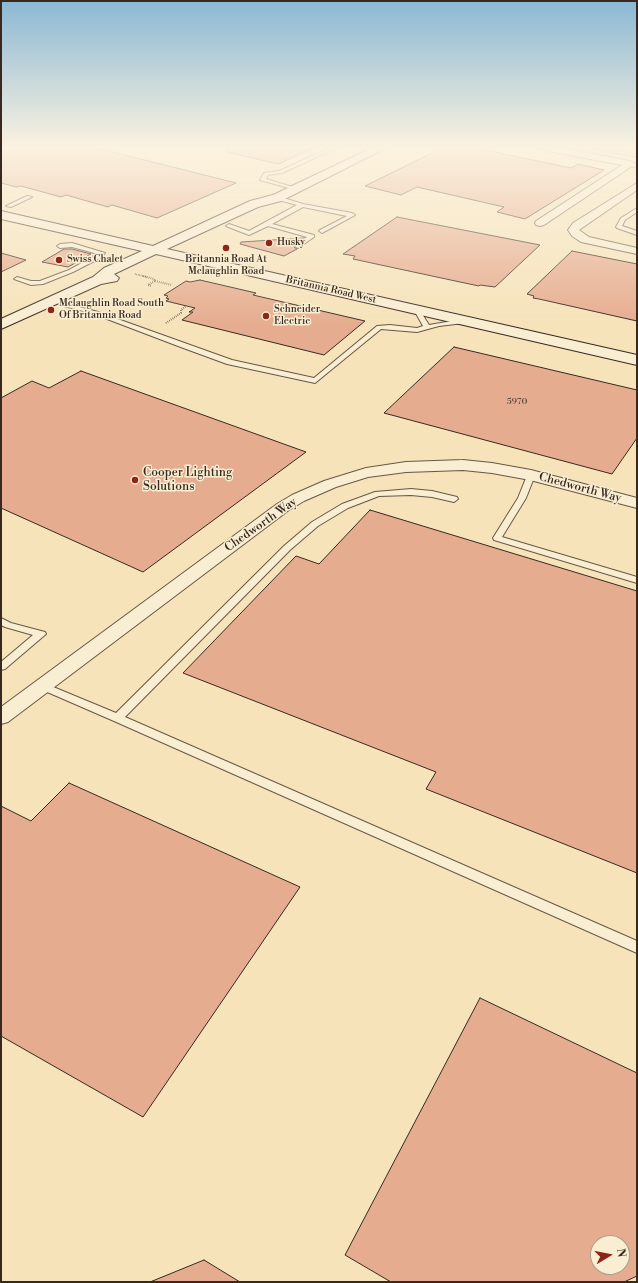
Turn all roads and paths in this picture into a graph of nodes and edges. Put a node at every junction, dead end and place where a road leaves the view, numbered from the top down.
1 (250, 206) edge
2 (269, 206) edge
3 (300, 206) edge
4 (307, 206) edge
5 (567, 206) edge
6 (606, 206) edge
7 (4, 208) edge
8 (637, 210) edge
9 (540, 223) dead end
10 (267, 224) junction
11 (229, 226) junction
12 (322, 231) dead end
13 (637, 234) edge
14 (60, 246) dead end
15 (186, 246) junction
16 (298, 246) dead end
17 (170, 248) junction
18 (153, 250) junction
19 (637, 251) edge
20 (130, 273) junction
21 (17, 279) dead end
22 (98, 280) junction
23 (155, 281) junction
24 (172, 285) dead end
25 (152, 286) dead end
26 (55, 300) junction
27 (186, 306) dead end
28 (417, 310) junction
29 (467, 321) junction
30 (166, 323) dead end
31 (1, 325) edge
32 (427, 327) junction
33 (637, 348) edge
34 (637, 360) edge
35 (531, 475) junction
36 (454, 499) dead end
37 (637, 503) edge
38 (637, 580) edge
39 (4, 626) edge
40 (1, 667) edge
41 (42, 686) junction
42 (1, 717) edge
43 (118, 718) junction
44 (637, 947) edge

1 - 17 main road
2 - 11 main road
3 - 10 lane
4 - 12 lane
5 - 9 street
6 - 19 street
7 - 17 main road, Britannia Road West
7 - 18 main road, Britannia Road West
8 - 13 lane
10 - 11 lane
10 - 16 lane
11 - 15 main road
14 - 21 lane
15 - 17 main road
15 - 33 main road, Britannia Road West
17 - 18 main road, Britannia Road West
17 - 20 main road
17 - 28 main road, Britannia Road West
18 - 22 main road
20 - 22 main road
20 - 23 path
22 - 26 main road
23 - 24 path
23 - 25 path
26 - 31 main road
26 - 32 lane
27 - 30 path
28 - 29 main road, Britannia Road West
28 - 32 lane
29 - 32 lane
29 - 34 main road, Britannia Road West
35 - 37 street, Chedworth Way
35 - 38 lane
35 - 41 street, Chedworth Way
36 - 43 lane
39 - 40 lane
41 - 42 street, Chedworth Way
41 - 43 lane
43 - 44 lane

